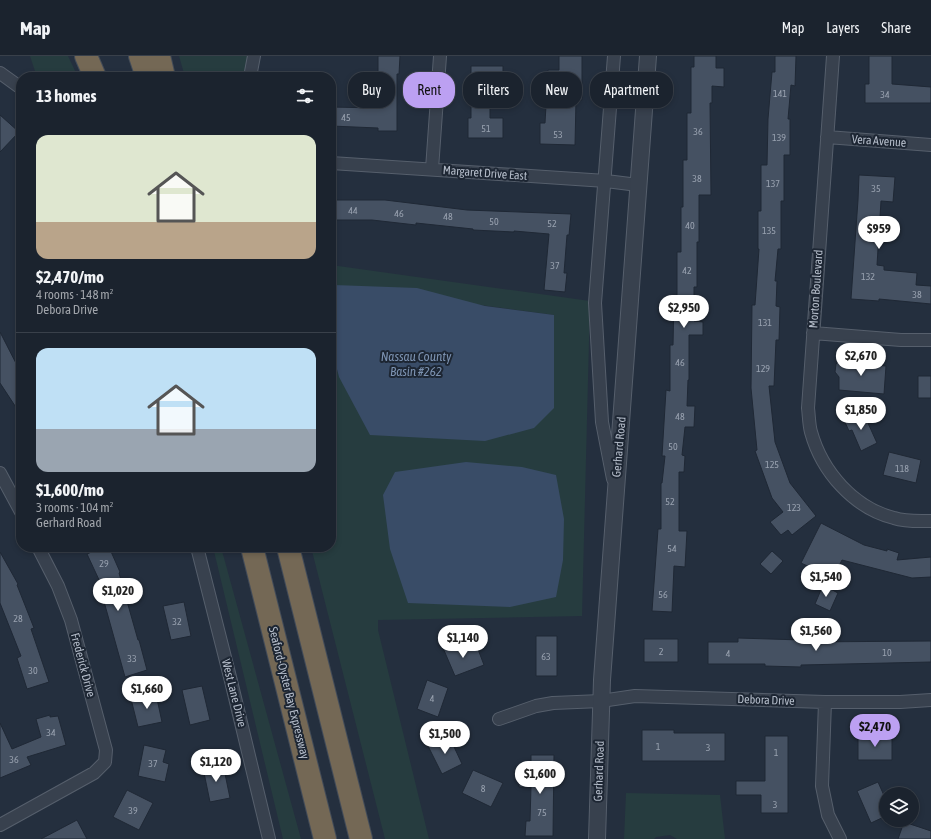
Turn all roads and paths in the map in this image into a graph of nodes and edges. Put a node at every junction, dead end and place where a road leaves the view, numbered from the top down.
1 (86, 56) edge
2 (103, 56) edge
3 (140, 56) edge
4 (159, 56) edge
5 (254, 56) edge
6 (440, 56) edge
7 (614, 56) edge
8 (648, 56) edge
9 (833, 56) edge
10 (93, 72) edge
11 (108, 72) edge
12 (145, 72) edge
13 (163, 72) edge
14 (251, 72) edge
15 (0, 73) edge
16 (16, 84) edge
17 (827, 137) junction
18 (931, 145) edge
19 (336, 163) edge
20 (432, 170) junction
21 (606, 181) junction
22 (638, 185) junction
23 (813, 333) junction
24 (931, 340) edge
25 (0, 472) edge
26 (615, 489) junction
27 (16, 502) edge
28 (931, 521) edge
29 (41, 552) edge
30 (198, 552) edge
31 (253, 552) edge
32 (289, 552) edge
33 (931, 700) edge
34 (601, 701) junction
35 (825, 702) junction
36 (499, 719) dead end
37 (0, 825) edge
38 (269, 839) edge
39 (325, 839) edge
40 (361, 839) edge
41 (596, 839) edge
42 (840, 839) edge

1 - 10 highway
2 - 11 highway
3 - 12 highway
4 - 13 highway
5 - 14 street
6 - 20 street
7 - 21 street
8 - 22 street, Gerhard Road
9 - 17 street, Morton Boulevard
15 - 16 street
17 - 18 street, Vera Avenue
17 - 23 street, Morton Boulevard
19 - 20 street, Margaret Drive East
20 - 21 street, Margaret Drive East
21 - 22 street, Margaret Drive East
21 - 26 street
22 - 26 street, Gerhard Road
23 - 24 street
23 - 28 street, Morton Boulevard
25 - 27 street
26 - 34 street, Gerhard Road
29 - 37 street, Frederick Drive
30 - 38 street, West Lane Drive
31 - 39 highway, Seaford-Oyster Bay Expressway
32 - 40 highway
33 - 35 street, Debora Drive
34 - 35 street, Debora Drive
34 - 36 street, Debora Drive
34 - 41 street, Gerhard Road
35 - 42 street

